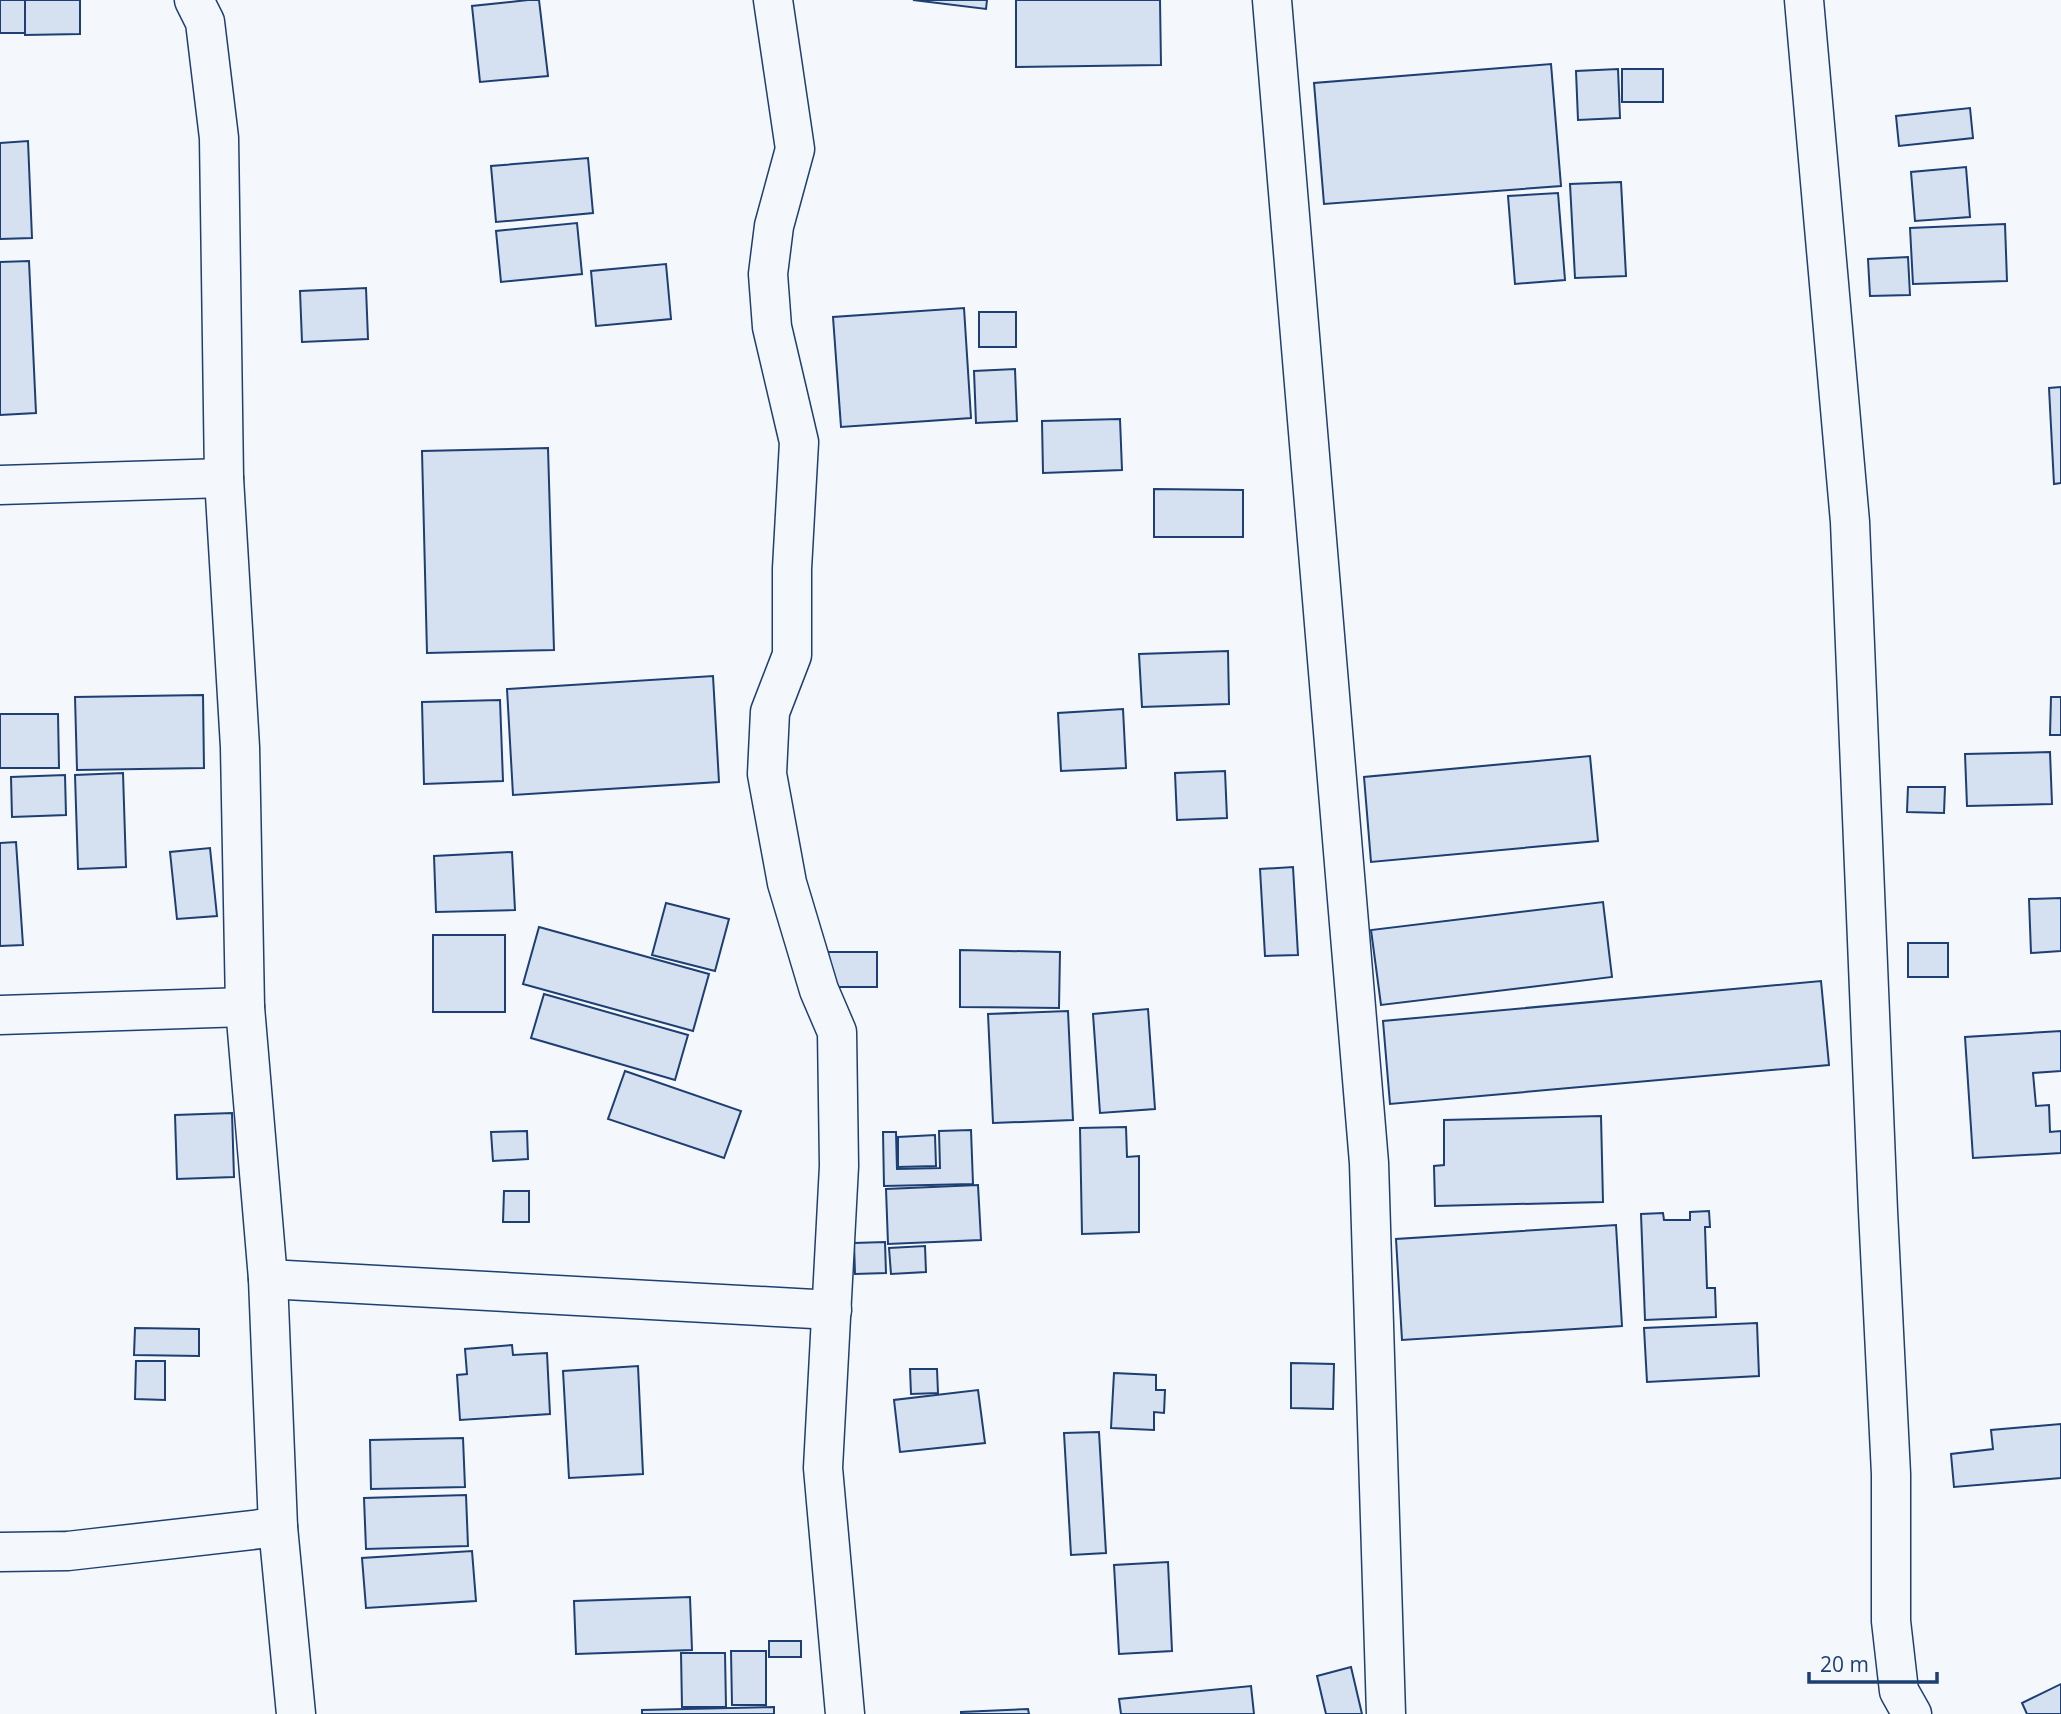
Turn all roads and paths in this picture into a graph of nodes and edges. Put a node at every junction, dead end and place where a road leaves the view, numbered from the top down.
1 (194, 0) edge
2 (773, 0) edge
3 (1272, 0) edge
4 (1804, 0) edge
5 (224, 478) junction
6 (0, 485) edge
7 (245, 1007) junction
8 (0, 1015) edge
9 (268, 1279) junction
10 (832, 1310) junction
11 (278, 1527) junction
12 (0, 1552) edge
13 (296, 1714) edge
14 (845, 1714) edge
15 (1385, 1714) edge
16 (1912, 1714) edge

1 - 5 street
2 - 10 street
3 - 15 street
4 - 16 street
5 - 6 street
5 - 7 street
7 - 8 street
7 - 9 street
9 - 10 street
9 - 11 street
10 - 14 street
11 - 12 street
11 - 13 street

